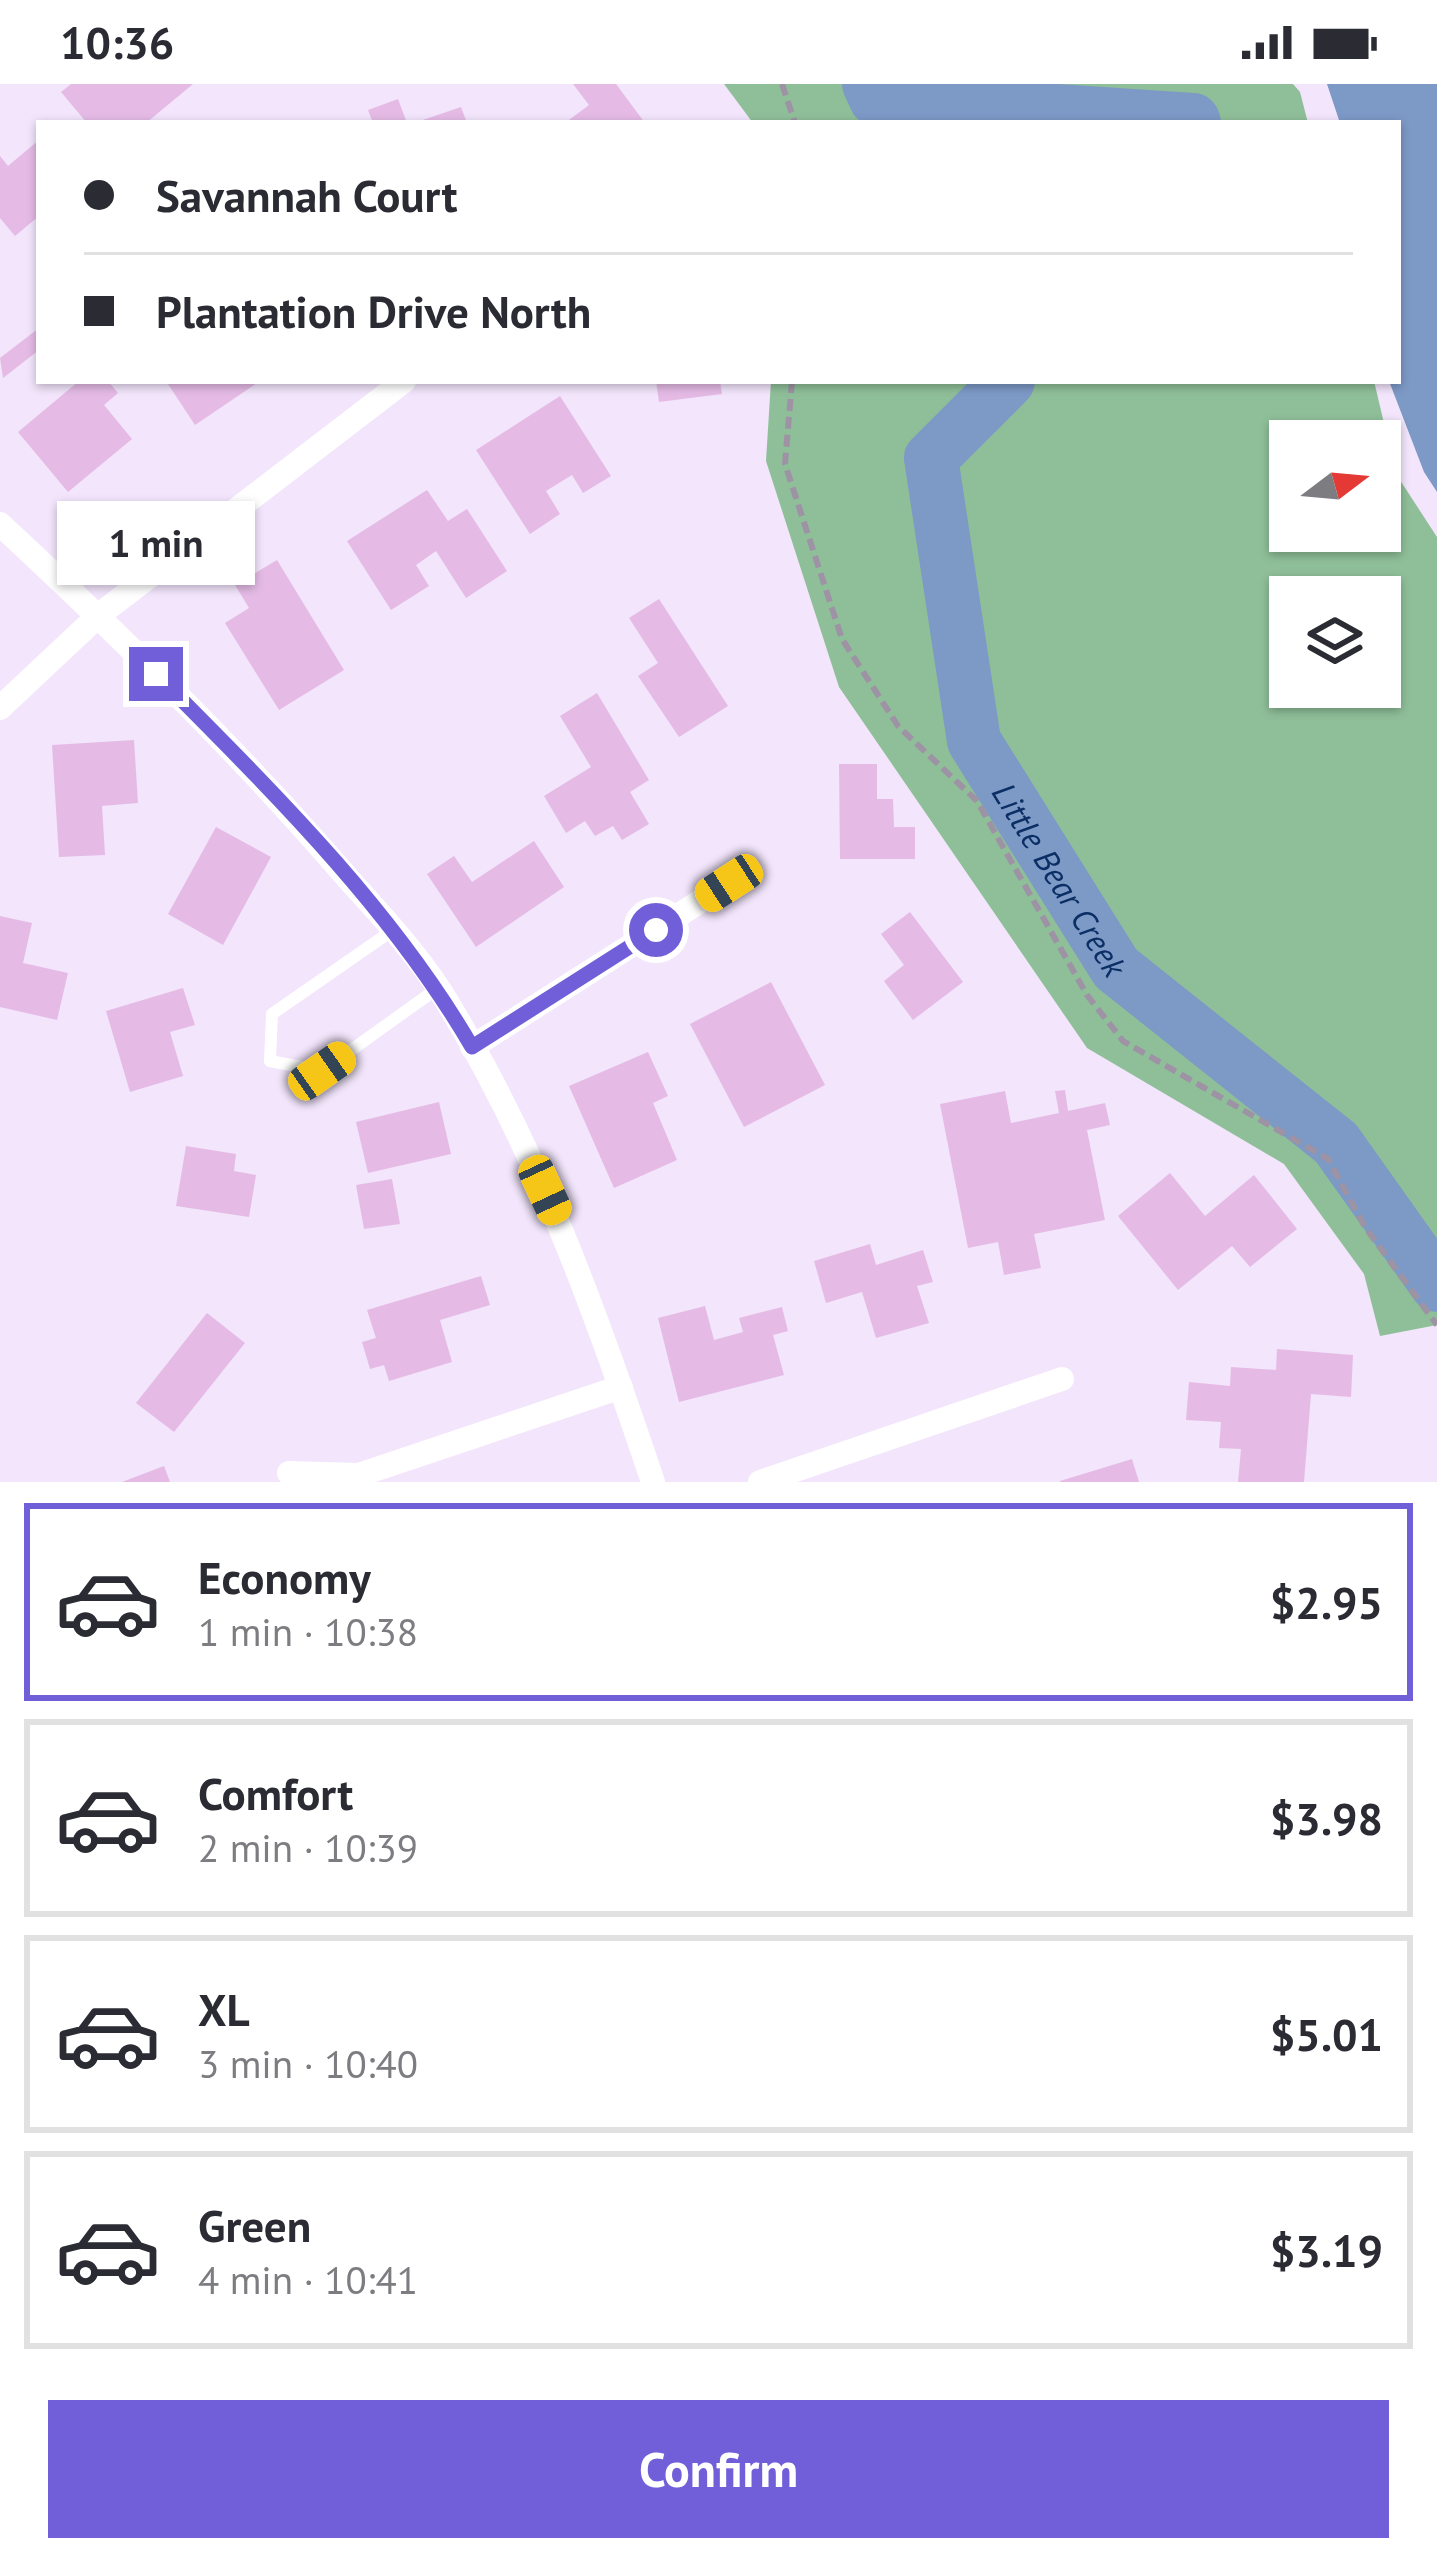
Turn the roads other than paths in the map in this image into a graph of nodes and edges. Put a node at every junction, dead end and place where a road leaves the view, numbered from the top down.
1 (400, 384) edge
2 (0, 524) edge
3 (99, 615) junction
4 (0, 708) edge
5 (729, 883) dead end
6 (393, 930) junction
7 (438, 988) junction
8 (472, 1047) junction
9 (1062, 1379) dead end
10 (621, 1387) junction
11 (289, 1473) dead end
12 (653, 1482) edge
13 (760, 1482) edge

1 - 3 street
2 - 3 street
3 - 4 street
3 - 6 street
5 - 8 street
6 - 7 street
6 - 7 lane
7 - 8 street
8 - 10 street
9 - 13 street
10 - 11 street
10 - 12 street

